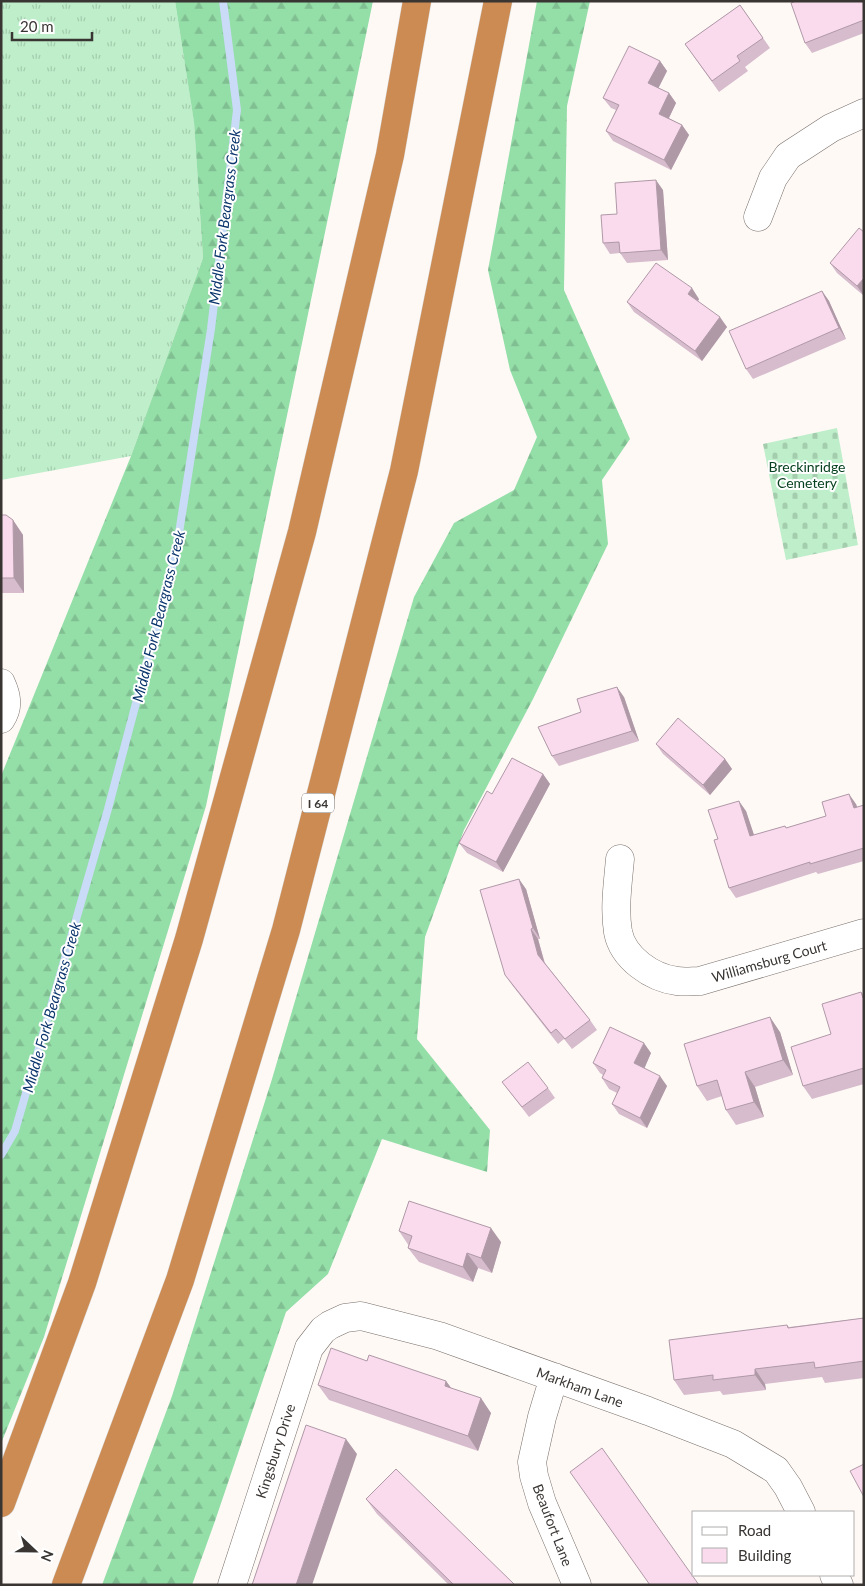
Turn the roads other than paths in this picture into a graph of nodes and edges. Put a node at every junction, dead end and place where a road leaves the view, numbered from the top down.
1 (417, 1) edge
2 (498, 1) edge
3 (864, 113) edge
4 (758, 217) dead end
5 (1, 683) edge
6 (1, 719) edge
7 (620, 859) dead end
8 (864, 933) edge
9 (330, 1325) joint
10 (554, 1377) junction
11 (1, 1503) edge
12 (800, 1511) edge
13 (66, 1585) edge
14 (232, 1585) edge
15 (577, 1585) edge

1 - 11 highway
2 - 13 highway, I 64
3 - 4 street
5 - 6 street
7 - 8 street, Williamsburg Court
9 - 10 street, Markham Lane
9 - 14 street, Kingsbury Drive
10 - 12 street, Markham Lane
10 - 15 street, Beaufort Lane

